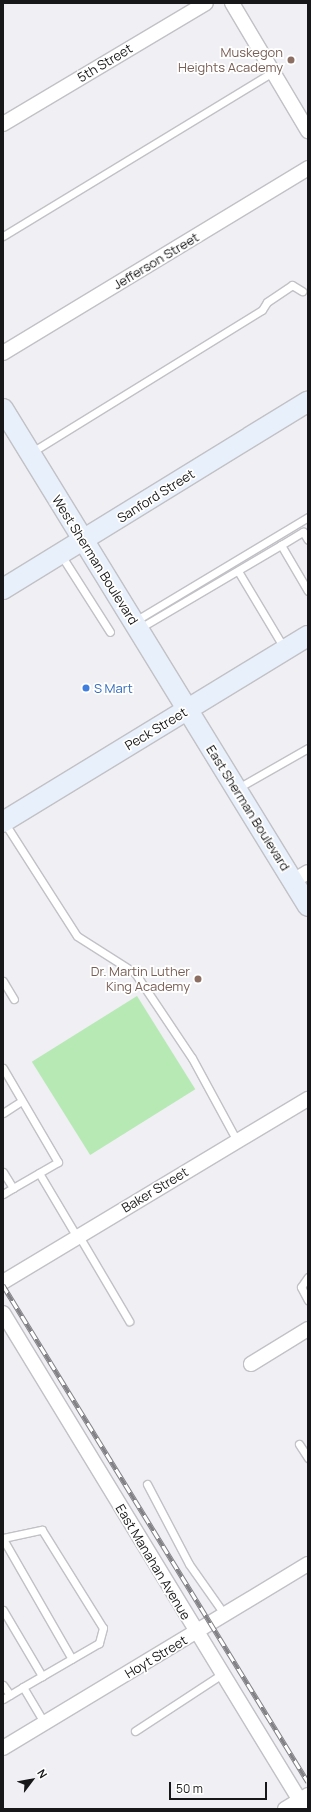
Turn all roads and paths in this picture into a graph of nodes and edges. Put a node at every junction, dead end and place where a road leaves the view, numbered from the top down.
1 (206, 3) edge
2 (232, 3) edge
3 (273, 72) junction
4 (3, 124) edge
5 (308, 131) edge
6 (308, 168) edge
7 (3, 236) edge
8 (302, 291) dead end
9 (3, 353) edge
10 (308, 401) edge
11 (3, 409) edge
12 (30, 454) junction
13 (308, 517) edge
14 (308, 540) edge
15 (84, 541) junction
16 (280, 545) junction
17 (61, 555) junction
18 (238, 571) junction
19 (3, 589) edge
20 (308, 591) edge
21 (136, 626) junction
22 (110, 632) dead end
23 (308, 636) edge
24 (284, 650) junction
25 (187, 710) junction
26 (308, 748) edge
27 (236, 789) junction
28 (3, 821) edge
29 (301, 876) edge
30 (308, 906) edge
31 (3, 980) edge
32 (14, 999) dead end
33 (3, 1068) edge
34 (308, 1099) edge
35 (20, 1102) junction
36 (3, 1113) edge
37 (237, 1141) junction
38 (3, 1172) edge
39 (39, 1173) junction
40 (13, 1188) junction
41 (3, 1194) edge
42 (78, 1237) junction
43 (308, 1277) edge
44 (3, 1282) edge
45 (308, 1300) edge
46 (3, 1313) edge
47 (129, 1321) dead end
48 (308, 1329) edge
49 (251, 1364) dead end
50 (299, 1444) dead end
51 (308, 1458) edge
52 (147, 1484) dead end
53 (3, 1539) edge
54 (308, 1564) edge
55 (3, 1610) edge
56 (225, 1616) junction
57 (196, 1633) junction
58 (72, 1658) junction
59 (222, 1674) junction
60 (42, 1676) junction
61 (3, 1685) edge
62 (23, 1688) junction
63 (6, 1697) edge
64 (45, 1724) junction
65 (136, 1731) dead end
66 (3, 1748) edge
67 (304, 1801) edge
68 (285, 1809) edge

1 - 4 street, 5th Street
2 - 3 street
3 - 5 street
3 - 7 lane
6 - 9 street, Jefferson Street
8 - 12 lane
10 - 15 street, Sanford Street
11 - 12 street, West Sherman Boulevard
12 - 15 street, West Sherman Boulevard
13 - 21 lane
14 - 16 lane
15 - 17 street, Sanford Street
15 - 21 street, West Sherman Boulevard
16 - 18 lane
16 - 20 lane
17 - 19 street, Sanford Street
17 - 22 lane
18 - 21 lane
18 - 24 lane
21 - 25 street, West Sherman Boulevard
23 - 24 street, Peck Street
24 - 25 street, Peck Street
25 - 27 street, East Sherman Boulevard
25 - 28 street, Peck Street
26 - 27 lane
27 - 29 street, East Sherman Boulevard
28 - 37 lane
29 - 30 street, East Sherman Boulevard
31 - 32 lane
33 - 35 lane
34 - 37 street, Baker Street
35 - 36 lane
35 - 39 lane
37 - 42 street, Baker Street
38 - 40 lane
39 - 40 lane
39 - 42 lane
40 - 41 lane
42 - 44 street, Baker Street
42 - 47 lane
43 - 45 lane
46 - 57 street, East Manahan Avenue
48 - 49 street
50 - 51 lane
52 - 56 lane
53 - 58 lane
53 - 58 lane
54 - 56 street, Hoyt Street
55 - 60 lane
56 - 57 street, Hoyt Street
57 - 59 street, East Manahan Avenue
57 - 64 street, Hoyt Street
58 - 60 lane
59 - 65 lane
59 - 67 street, East Manahan Avenue
60 - 62 lane
61 - 63 lane
62 - 63 lane
62 - 64 lane
64 - 66 street, Hoyt Street
67 - 68 street

